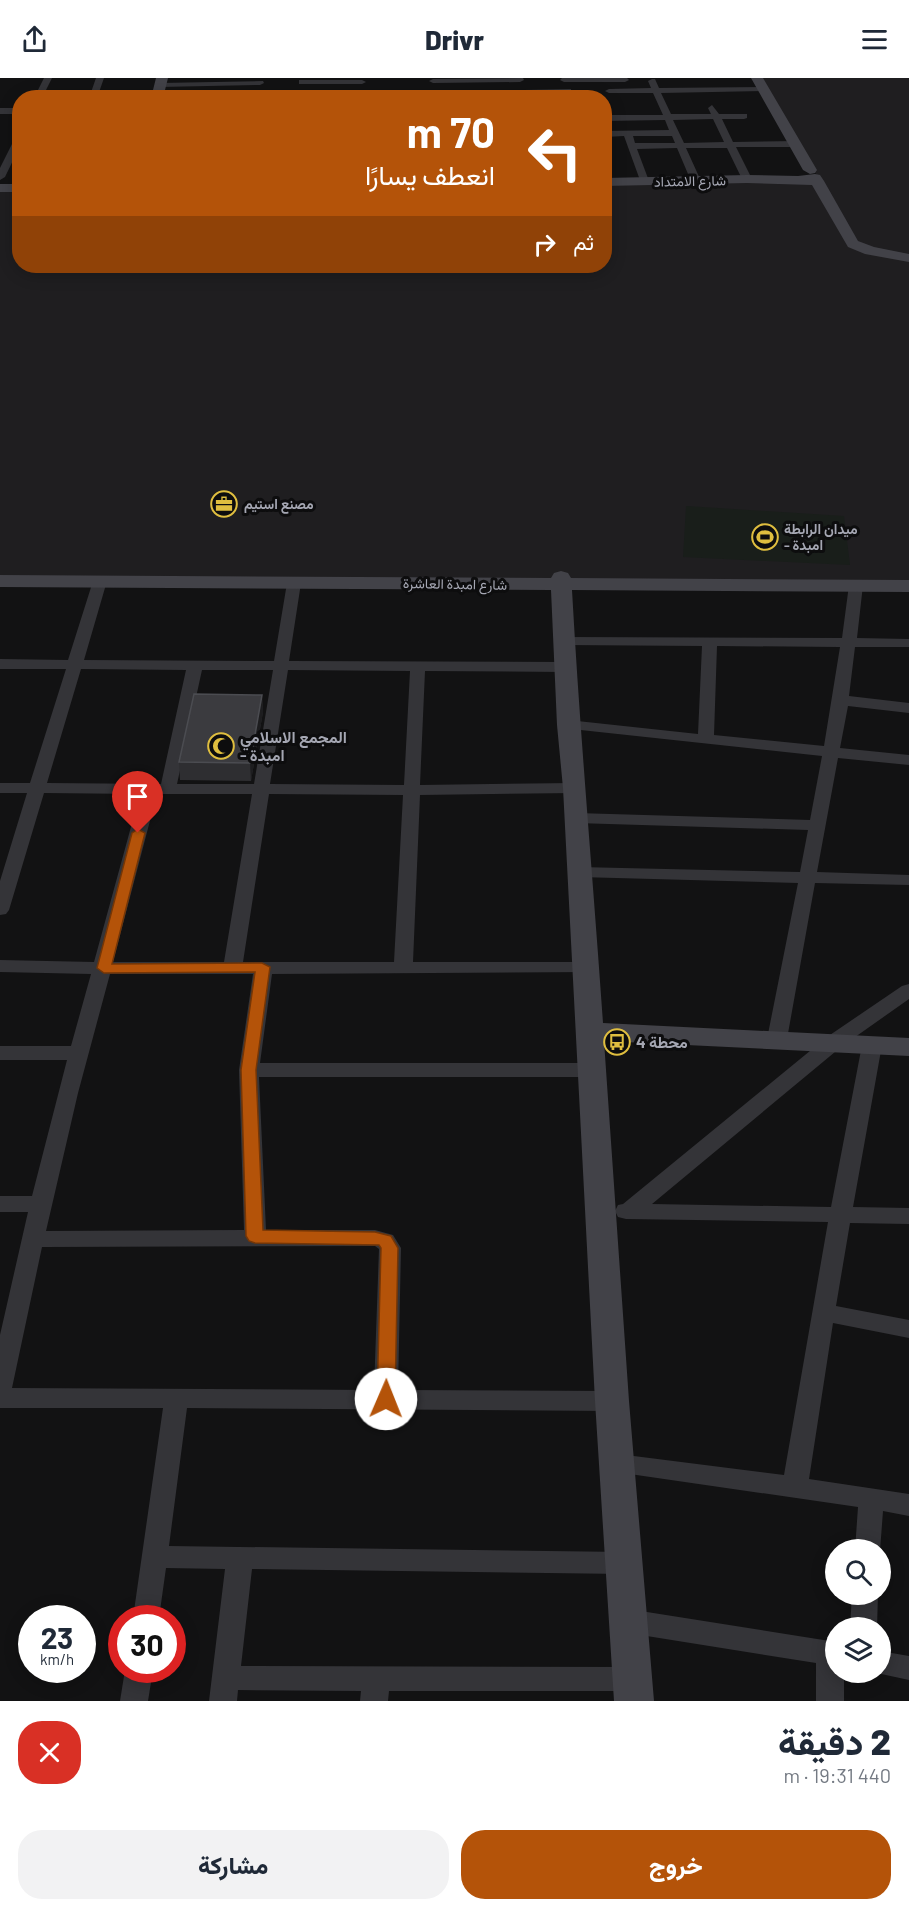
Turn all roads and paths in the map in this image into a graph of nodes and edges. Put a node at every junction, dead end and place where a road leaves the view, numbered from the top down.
1 (694, 78) edge
2 (737, 78) edge
3 (520, 79) edge
4 (564, 79) edge
5 (651, 79) edge
6 (302, 80) edge
7 (433, 80) edge
8 (604, 80) junction
9 (161, 81) edge
10 (260, 81) edge
11 (377, 81) dead end
12 (388, 81) dead end
13 (344, 82) junction
14 (214, 84) junction
15 (761, 84) edge
16 (212, 90) edge
17 (344, 90) edge
18 (392, 90) edge
19 (608, 90) edge
20 (656, 90) junction
21 (700, 90) junction
22 (747, 94) junction
23 (613, 104) joint
24 (714, 116) junction
25 (744, 116) dead end
26 (668, 117) junction
27 (674, 133) junction
28 (612, 134) edge
29 (628, 134) junction
30 (797, 144) junction
31 (729, 145) junction
32 (632, 146) junction
33 (680, 146) junction
34 (12, 150) edge
35 (814, 176) junction
36 (0, 177) edge
37 (747, 179) junction
38 (644, 181) junction
39 (696, 181) junction
40 (612, 182) edge
41 (909, 258) edge
42 (0, 573) edge
43 (909, 578) edge
44 (0, 581) edge
45 (100, 581) junction
46 (561, 581) junction
47 (294, 582) junction
48 (856, 585) junction
49 (909, 586) edge
50 (710, 641) junction
51 (850, 642) junction
52 (909, 643) edge
53 (564, 654) junction
54 (0, 664) edge
55 (75, 665) junction
56 (281, 665) junction
57 (195, 666) junction
58 (418, 667) junction
59 (841, 700) junction
60 (909, 708) edge
61 (568, 725) junction
62 (706, 738) junction
63 (831, 751) junction
64 (909, 760) edge
65 (0, 788) edge
66 (37, 788) junction
67 (159, 788) junction
68 (575, 788) junction
69 (262, 789) junction
70 (411, 790) junction
71 (576, 818) junction
72 (816, 825) junction
73 (579, 872) junction
74 (806, 876) junction
75 (909, 880) edge
76 (0, 910) edge
77 (0, 966) edge
78 (233, 967) junction
79 (262, 967) junction
80 (104, 968) junction
81 (403, 968) junction
82 (585, 968) junction
83 (909, 990) edge
84 (590, 1030) junction
85 (777, 1039) junction
86 (834, 1042) junction
87 (872, 1045) junction
88 (909, 1047) edge
89 (0, 1053) edge
90 (79, 1053) junction
91 (249, 1070) junction
92 (593, 1070) junction
93 (0, 1204) edge
94 (42, 1204) junction
95 (615, 1211) junction
96 (841, 1215) junction
97 (909, 1216) edge
98 (255, 1236) junction
99 (33, 1239) junction
100 (823, 1312) junction
101 (909, 1329) edge
102 (0, 1388) edge
103 (0, 1398) edge
104 (386, 1399) junction
105 (176, 1400) junction
106 (612, 1401) junction
107 (618, 1464) junction
108 (795, 1487) junction
109 (871, 1499) junction
110 (909, 1505) edge
111 (869, 1539) edge
112 (155, 1557) junction
113 (240, 1557) junction
114 (625, 1563) junction
115 (148, 1605) edge
116 (628, 1621) junction
117 (825, 1652) edge
118 (891, 1665) edge
119 (909, 1668) edge
120 (137, 1683) edge
121 (831, 1683) edge
122 (225, 1690) edge
123 (375, 1690) edge
124 (633, 1690) edge
125 (134, 1701) edge
126 (830, 1701) edge

1 - 21 street
2 - 22 street
3 - 7 street
4 - 8 street
5 - 8 street
5 - 20 street
6 - 13 street
8 - 19 street
9 - 14 street
10 - 14 street
11 - 13 street
12 - 18 street
13 - 17 street
14 - 16 street
15 - 22 street
15 - 30 street
20 - 21 street
20 - 23 street
20 - 26 street
21 - 22 street
21 - 24 street
23 - 26 street
24 - 25 street
24 - 26 street
24 - 31 street
26 - 27 street
27 - 29 street
27 - 33 street
28 - 29 street
29 - 32 street
30 - 31 street
30 - 35 street
31 - 33 street
31 - 37 street
32 - 33 street
32 - 38 street
33 - 39 street
34 - 36 street
35 - 37 street, شارع الامتداد
35 - 41 street
37 - 39 street, شارع الامتداد
38 - 39 street, شارع الامتداد
38 - 40 street, شارع الامتداد
42 - 46 street, شارع امبدة العاشرة
43 - 46 street, شارع امبدة العاشرة
44 - 45 street, شارع امبدة العاشرة
45 - 47 street, شارع امبدة العاشرة
45 - 55 street
46 - 47 street, شارع امبدة العاشرة
46 - 48 street, شارع امبدة العاشرة
46 - 53 street
47 - 56 street
48 - 49 street, شارع امبدة العاشرة
48 - 51 street
50 - 51 street
50 - 53 street
50 - 62 street
51 - 52 street
51 - 59 street
53 - 58 street
53 - 61 street
54 - 55 street
55 - 57 street
55 - 66 street
56 - 57 street
56 - 58 street
56 - 69 street
57 - 67 street
58 - 70 street
59 - 60 street
59 - 63 street
61 - 62 street
61 - 68 street
62 - 63 street
63 - 64 street
63 - 72 street
65 - 66 street
66 - 67 street
66 - 76 street
67 - 69 street
67 - 80 street
68 - 70 street
68 - 71 street
69 - 70 street
69 - 78 street
70 - 81 street
71 - 72 street
71 - 73 street
72 - 74 street
73 - 74 street
73 - 82 street
74 - 75 street
74 - 85 street
77 - 80 street
78 - 79 street
78 - 80 street
79 - 81 street
79 - 91 street
80 - 90 street
81 - 82 street
82 - 84 street
83 - 86 street
84 - 85 street
84 - 92 street
85 - 86 street
86 - 87 street
86 - 95 street
87 - 88 street
87 - 96 street
89 - 90 street
90 - 94 street
91 - 92 street
91 - 98 street
92 - 95 street
93 - 94 street
94 - 99 street
95 - 96 street
95 - 106 street
96 - 97 street
96 - 100 street
98 - 99 street
98 - 104 street
99 - 102 street
100 - 101 street
100 - 108 street
103 - 105 street
104 - 105 street
104 - 106 street
105 - 112 street
106 - 107 street
107 - 108 street
107 - 114 street
108 - 109 street
109 - 110 street
109 - 111 street
112 - 113 street
112 - 115 street
113 - 114 street
113 - 122 street
114 - 116 street
116 - 117 street
116 - 124 street
118 - 119 street
120 - 125 street
121 - 126 street
122 - 123 street
123 - 124 street

